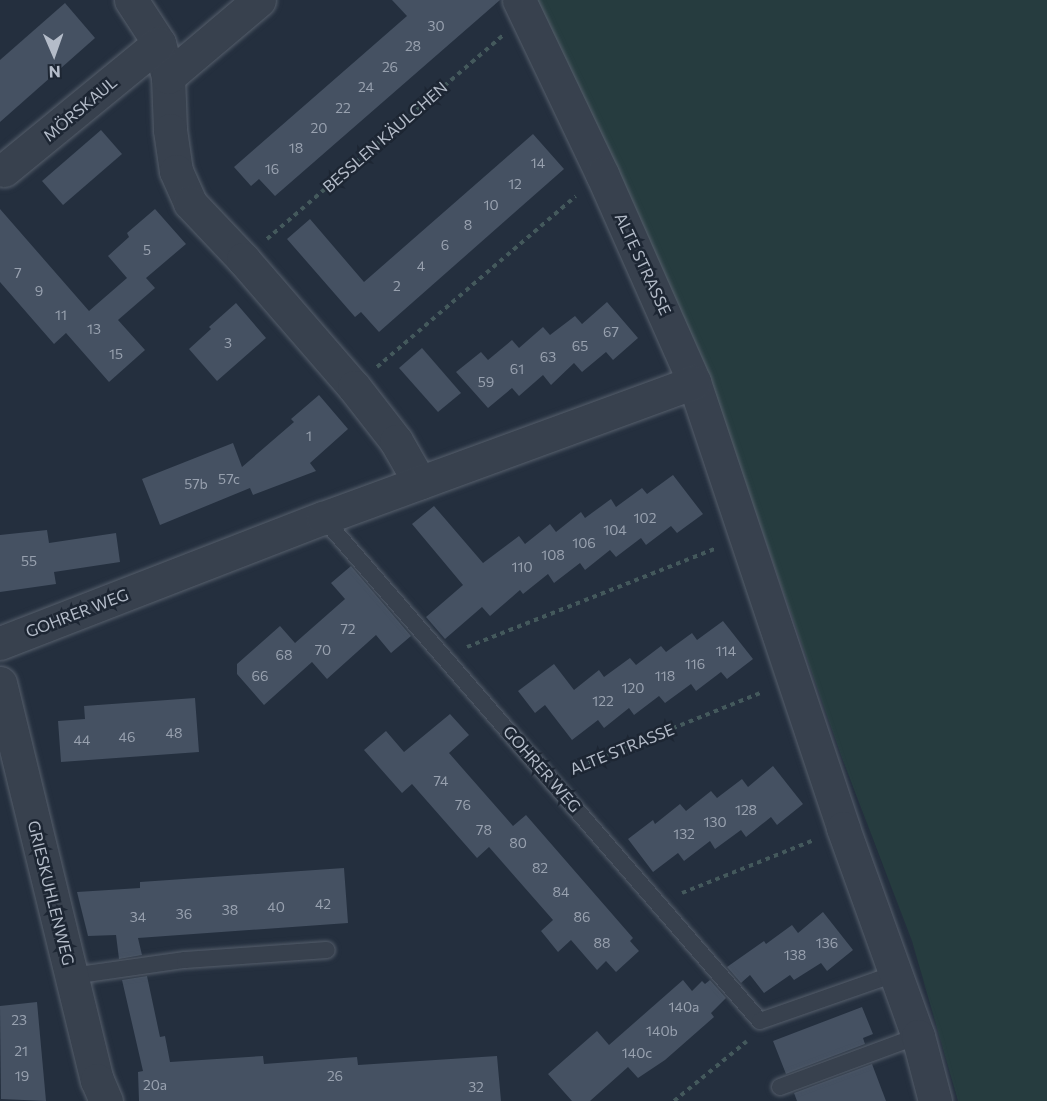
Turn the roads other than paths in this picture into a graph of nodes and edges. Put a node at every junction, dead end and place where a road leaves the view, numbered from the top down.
1 (131, 0) edge
2 (259, 0) edge
3 (523, 8) edge
4 (159, 43) junction
5 (168, 77) junction
6 (2, 171) edge
7 (694, 382) junction
8 (420, 483) junction
9 (322, 518) junction
10 (0, 643) edge
11 (0, 683) edge
12 (327, 950) dead end
13 (897, 973) junction
14 (72, 976) junction
15 (918, 1036) junction
16 (780, 1087) dead end
17 (106, 1101) edge
18 (935, 1101) edge

1 - 4 street
2 - 5 street
3 - 7 street, ALTE STRASSE
4 - 5 street
4 - 6 street, MÖRSKAUL
5 - 8 street
7 - 8 street, GOHRER WEG
7 - 13 street, ALTE STRASSE
8 - 9 street, GOHRER WEG
9 - 10 street, GOHRER WEG
9 - 13 lane, GOHRER WEG
11 - 14 street, GRIESKUHLENWEG
12 - 14 lane
13 - 15 street, ALTE STRASSE
14 - 17 street, GRIESKUHLENWEG
15 - 16 lane
15 - 18 street, ALTE STRASSE

